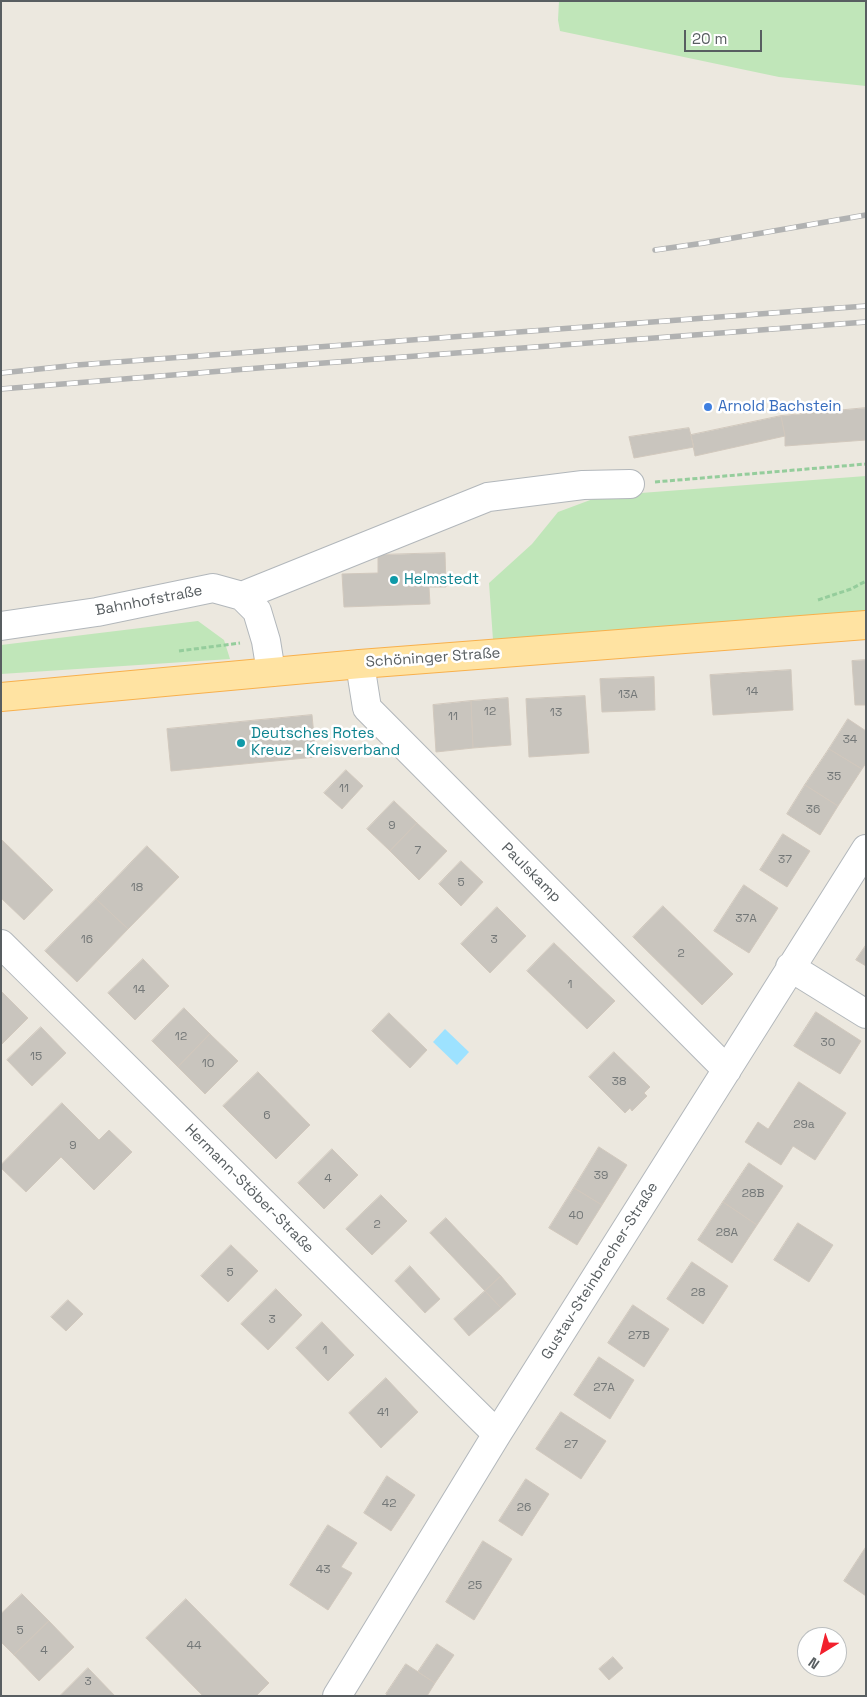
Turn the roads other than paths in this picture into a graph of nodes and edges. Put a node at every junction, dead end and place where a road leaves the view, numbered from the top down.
1 (630, 484) road end
2 (242, 596) junction
3 (866, 624) edge
4 (1, 626) edge
5 (360, 664) junction
6 (271, 672) junction
7 (1, 696) edge
8 (866, 849) edge
9 (1, 944) edge
10 (790, 967) junction
11 (866, 1014) edge
12 (727, 1070) junction
13 (497, 1434) junction
14 (337, 1696) edge

1 - 2 street
2 - 4 street, Bahnhofstraße
2 - 6 street
3 - 5 main road, Schöninger Straße
5 - 6 main road, Schöninger Straße
5 - 12 street, Paulskamp
6 - 7 main road, Schöninger Straße
8 - 10 street, Gustav-Steinbrecher-Straße
9 - 13 street, Hermann-Stöber-Straße
10 - 11 street
10 - 12 street, Gustav-Steinbrecher-Straße
12 - 13 street, Gustav-Steinbrecher-Straße
13 - 14 street, Gustav-Steinbrecher-Straße

